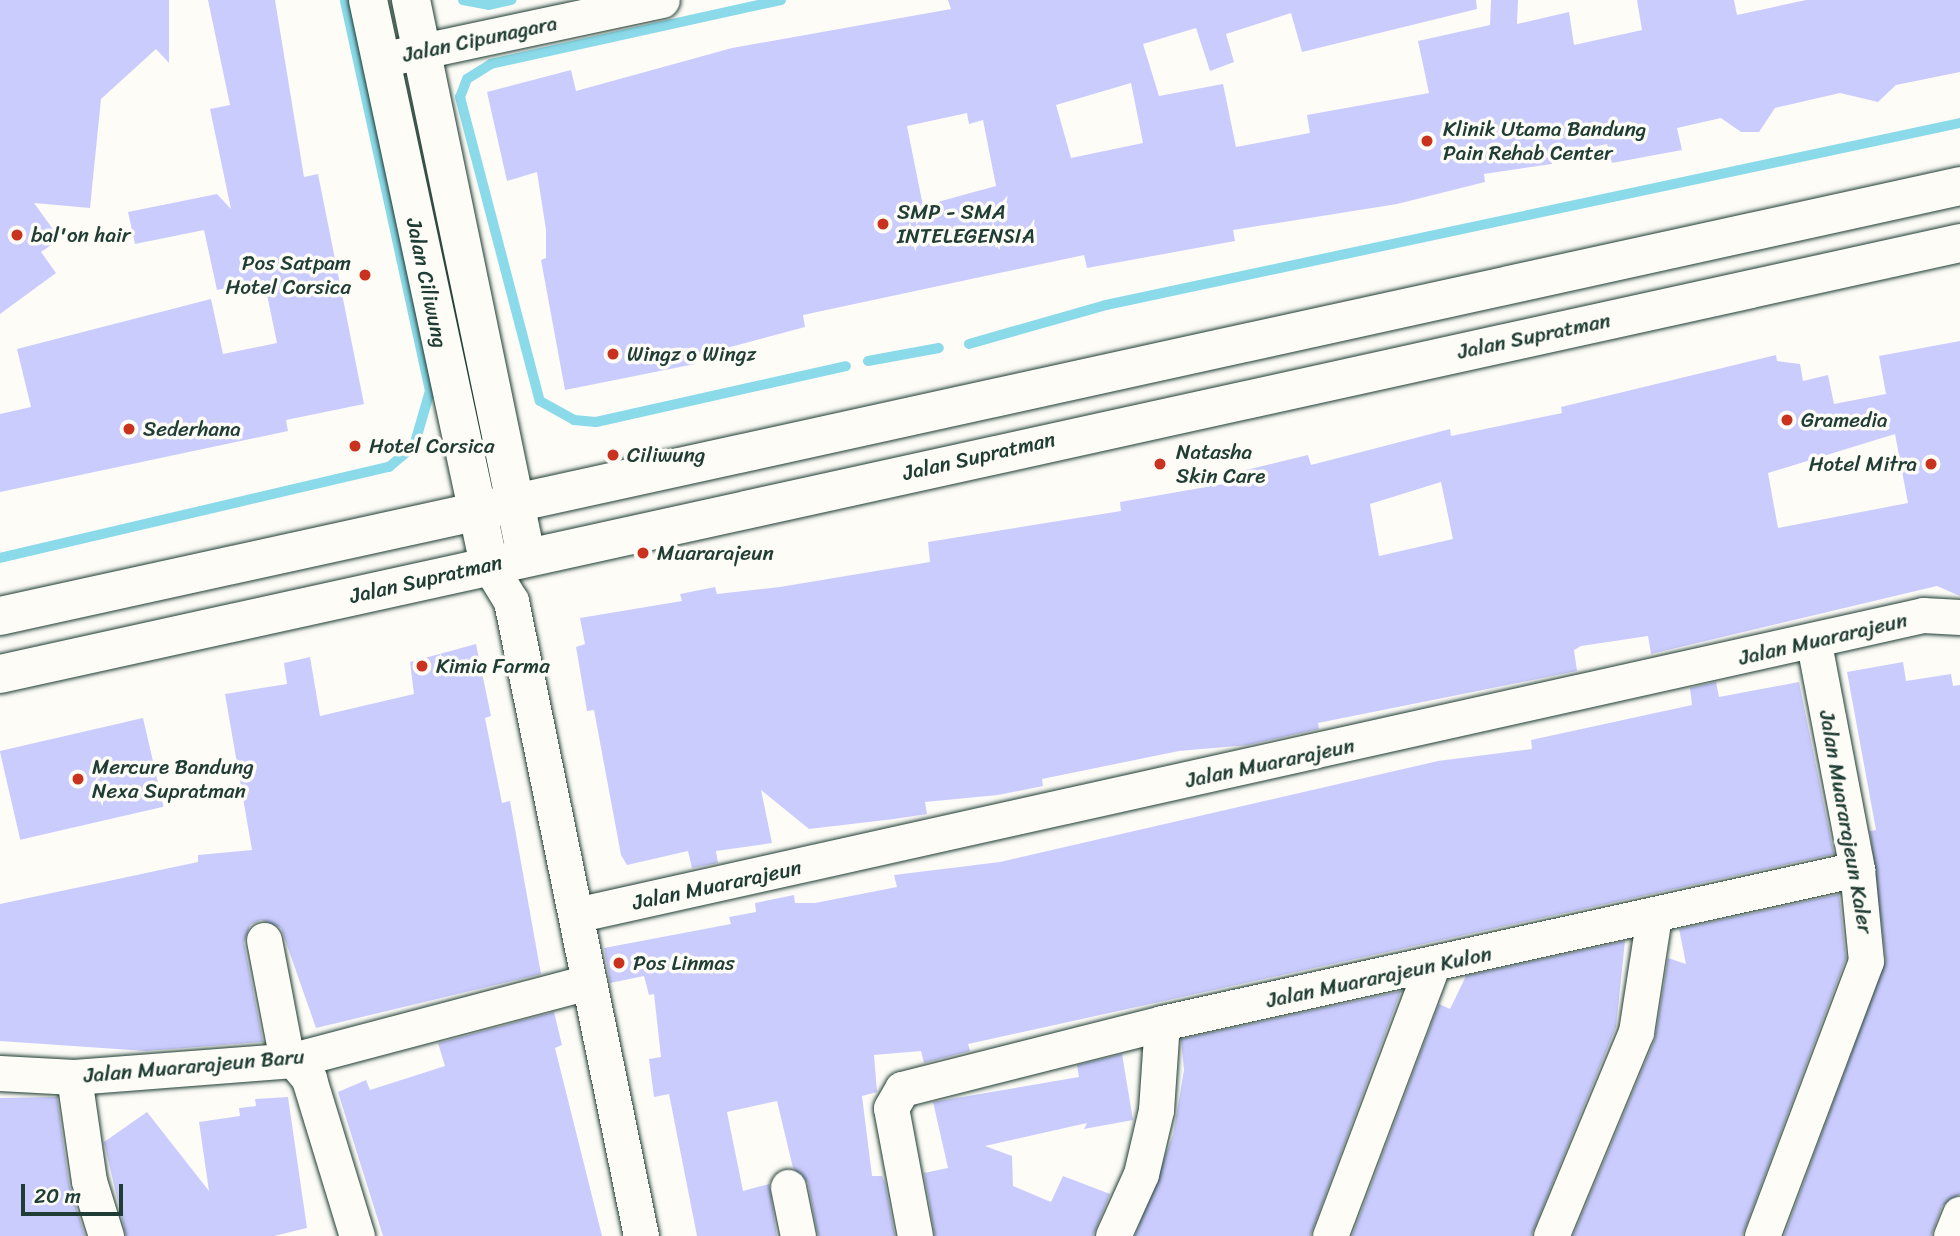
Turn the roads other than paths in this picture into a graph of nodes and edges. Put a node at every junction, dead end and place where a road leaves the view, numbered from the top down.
1 (368, 0) edge
2 (411, 0) edge
3 (662, 0) edge
4 (422, 51) junction
5 (380, 60) junction
6 (1960, 186) edge
7 (1960, 243) edge
8 (1608, 261) junction
9 (1616, 318) junction
10 (513, 500) junction
11 (475, 509) junction
12 (526, 556) junction
13 (489, 565) junction
14 (511, 601) junction
15 (0, 616) edge
16 (1960, 617) edge
17 (1814, 643) junction
18 (0, 674) edge
19 (1857, 869) junction
20 (580, 914) junction
21 (1654, 916) junction
22 (264, 940) dead end
23 (1432, 966) junction
24 (589, 982) junction
25 (1162, 1023) junction
26 (293, 1060) junction
27 (0, 1073) edge
28 (74, 1077) junction
29 (788, 1187) dead end
30 (1960, 1214) edge
31 (106, 1236) edge
32 (357, 1236) edge
33 (641, 1236) edge
34 (798, 1236) edge
35 (915, 1236) edge
36 (1113, 1236) edge
37 (1330, 1236) edge
38 (1551, 1236) edge
39 (1762, 1236) edge
40 (1951, 1236) edge

1 - 5 main road, Jalan Ciliwung
2 - 4 main road, Jalan Ciliwung
3 - 4 street, Jalan Cipunagara
4 - 5 street, Jalan Cipunagara
4 - 10 main road, Jalan Ciliwung
5 - 11 main road, Jalan Ciliwung
6 - 8 main road
7 - 9 main road, Jalan Supratman
8 - 9 main road
8 - 10 main road
9 - 12 main road, Jalan Supratman
10 - 11 main road
10 - 12 main road, Jalan Ciliwung
11 - 13 main road, Jalan Ciliwung
11 - 15 main road
12 - 13 main road, Jalan Supratman
12 - 14 street
13 - 14 street
13 - 18 main road, Jalan Supratman
14 - 20 street
16 - 17 street, Jalan Muararajeun
17 - 19 street, Jalan Muararajeun Kaler
17 - 20 street, Jalan Muararajeun
19 - 21 street, Jalan Muararajeun Kulon
19 - 39 street, Jalan Muararajeun Kaler
20 - 24 street
21 - 23 street, Jalan Muararajeun Kulon
21 - 38 street
22 - 26 street
23 - 25 street, Jalan Muararajeun Kulon
23 - 37 street
24 - 26 street, Jalan Muararajeun Baru
24 - 33 street
25 - 35 street, Jalan Muararajeun Kulon
25 - 36 street
26 - 28 street, Jalan Muararajeun Baru
26 - 32 street
27 - 28 street, Jalan Muararajeun Baru
28 - 31 street
29 - 34 street
30 - 40 street

